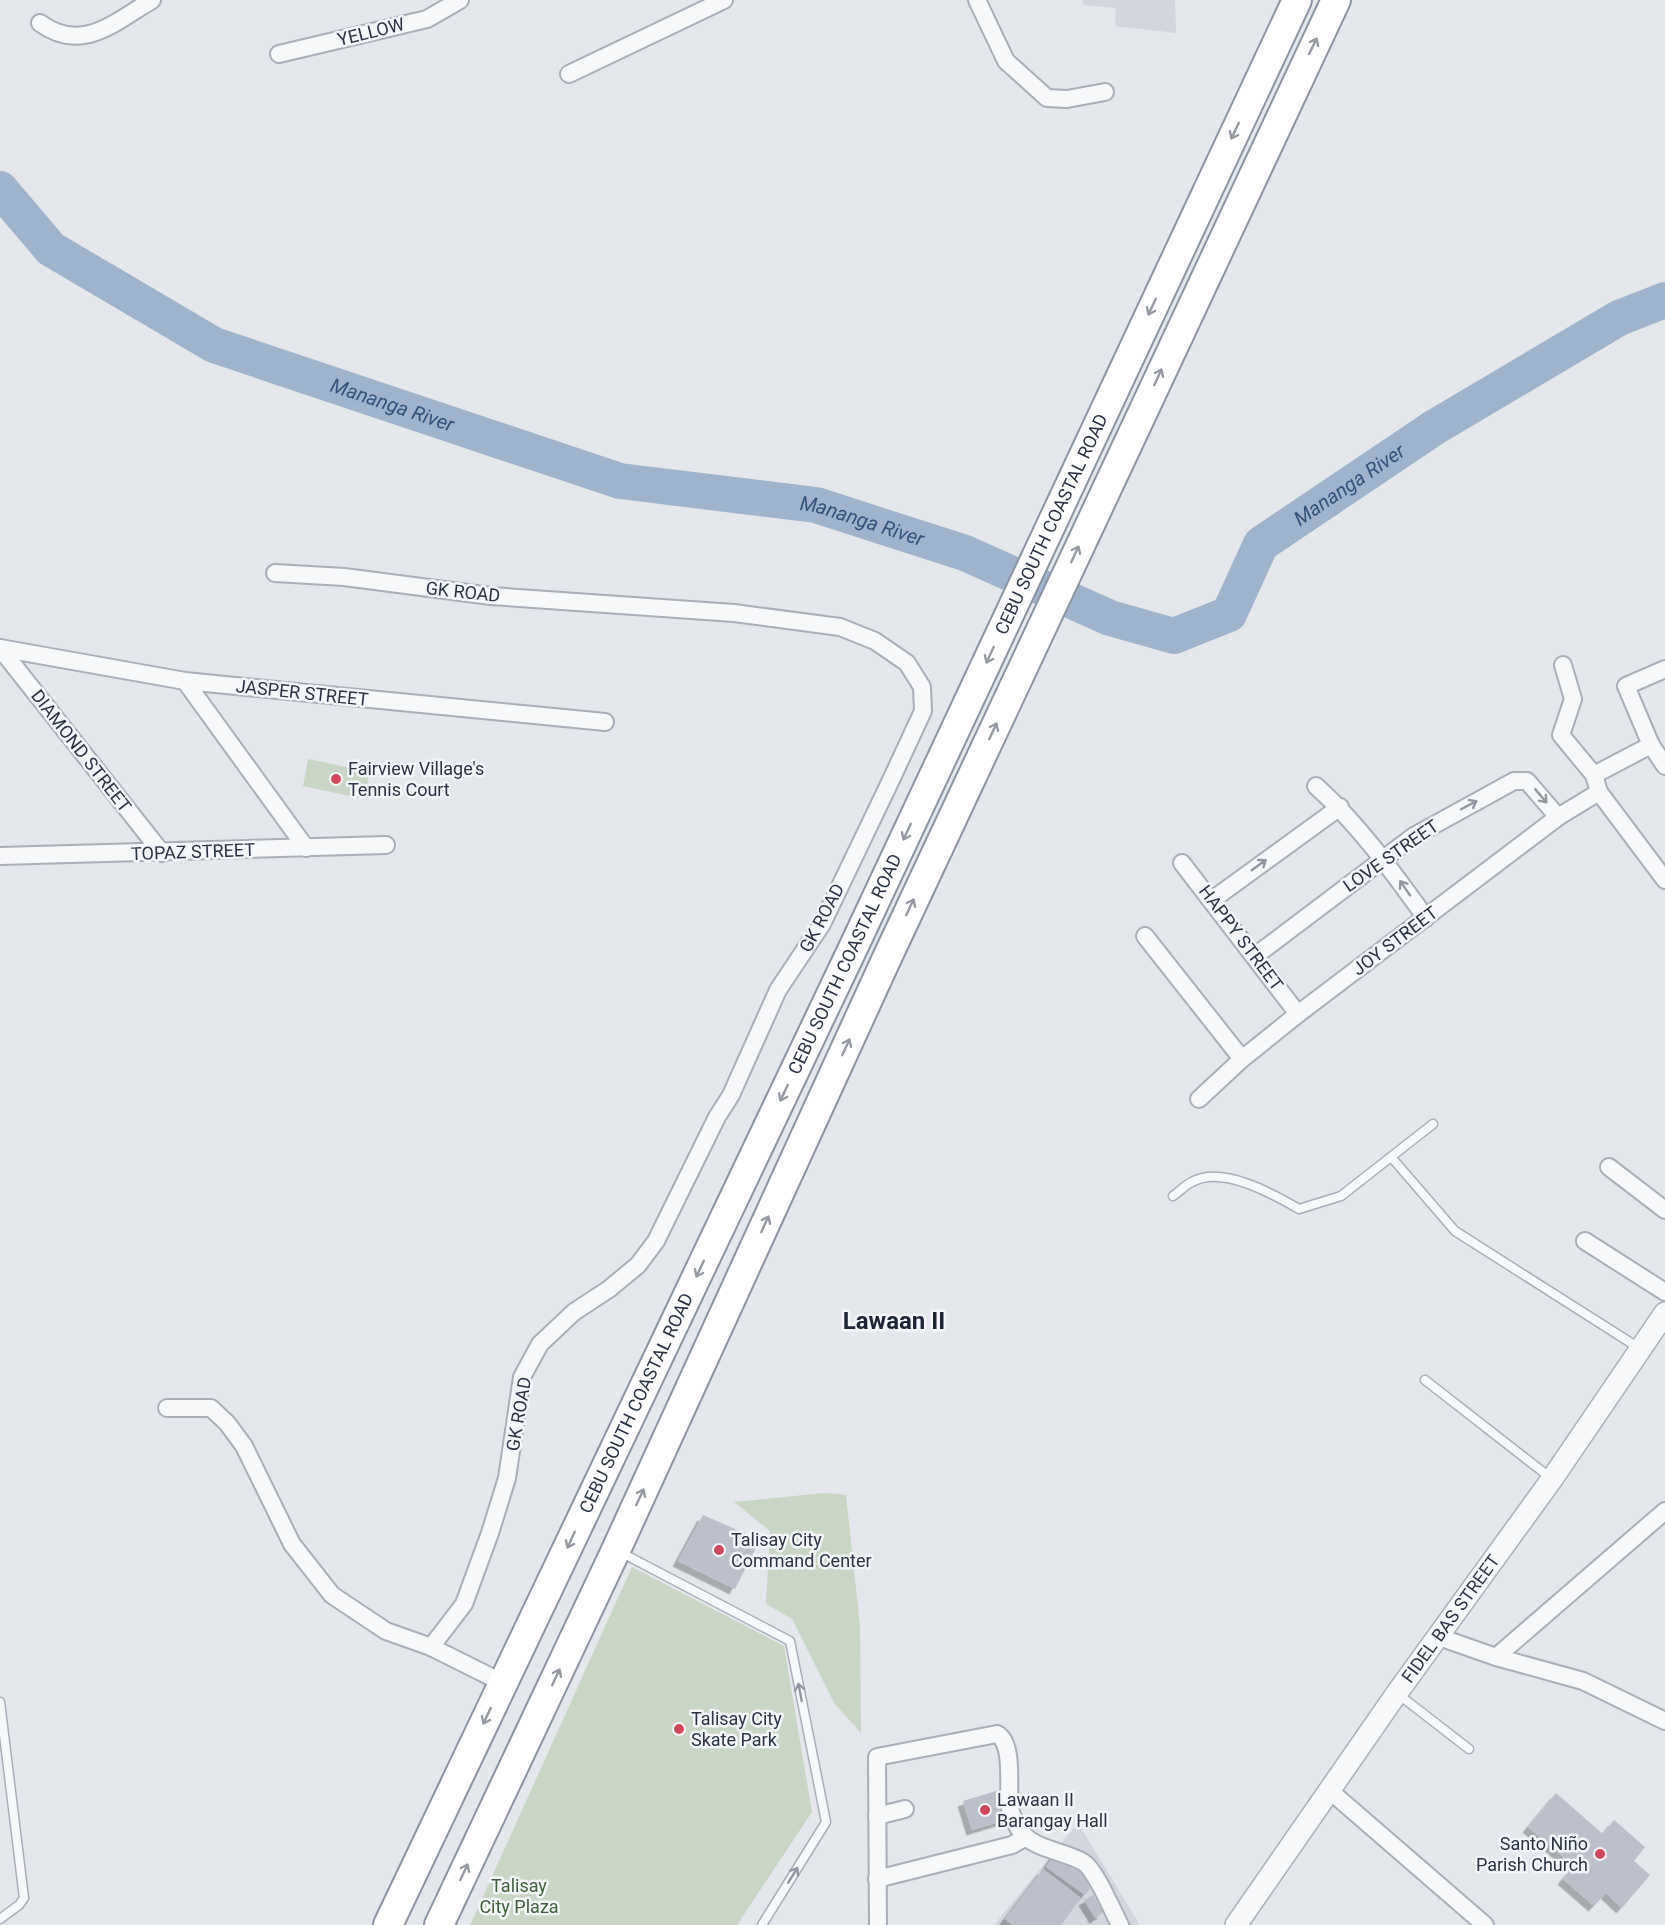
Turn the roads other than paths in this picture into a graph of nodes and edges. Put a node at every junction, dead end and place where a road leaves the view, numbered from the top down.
1 (152, 0) edge
2 (460, 0) edge
3 (724, 0) edge
4 (977, 0) edge
5 (1297, 0) edge
6 (1336, 0) edge
7 (40, 23) dead end
8 (279, 54) dead end
9 (569, 74) dead end
10 (1105, 92) dead end
11 (275, 573) dead end
12 (0, 648) edge
13 (1563, 665) dead end
14 (1665, 669) edge
15 (185, 681) junction
16 (605, 722) dead end
17 (1651, 745) junction
18 (1665, 766) edge
19 (1594, 775) junction
20 (1316, 786) dead end
21 (1599, 792) junction
22 (1340, 807) junction
23 (1558, 817) junction
24 (386, 844) dead end
25 (306, 848) junction
26 (162, 853) junction
27 (0, 856) edge
28 (1384, 859) junction
29 (1182, 863) dead end
30 (1665, 880) edge
31 (1212, 900) junction
32 (1426, 918) junction
33 (1145, 936) dead end
34 (1255, 956) junction
35 (1298, 1014) junction
36 (1242, 1059) junction
37 (1199, 1099) dead end
38 (1433, 1124) dead end
39 (1392, 1158) junction
40 (1609, 1167) dead end
41 (1173, 1196) dead end
42 (1665, 1210) edge
43 (1585, 1241) dead end
44 (1665, 1292) edge
45 (1665, 1313) edge
46 (1642, 1350) junction
47 (1425, 1380) dead end
48 (167, 1408) dead end
49 (1552, 1479) junction
50 (1665, 1510) edge
51 (616, 1550) junction
52 (1439, 1637) junction
53 (431, 1647) junction
54 (1496, 1657) junction
55 (502, 1683) junction
56 (1397, 1693) junction
57 (0, 1702) edge
58 (1665, 1722) edge
59 (1469, 1749) dead end
60 (1329, 1790) junction
61 (904, 1809) dead end
62 (877, 1816) junction
63 (1026, 1838) junction
64 (877, 1879) junction
65 (0, 1919) edge
66 (388, 1925) edge
67 (439, 1925) edge
68 (762, 1925) edge
69 (878, 1925) edge
70 (1120, 1925) edge
71 (1236, 1925) edge
72 (1485, 1925) edge

1 - 7 street
2 - 8 street, YELLOW
3 - 9 street
4 - 10 street
5 -> 55 highway, CEBU SOUTH COASTAL ROAD
51 -> 6 highway, CEBU SOUTH COASTAL ROAD
11 - 53 street, GK ROAD
12 - 15 street, JASPER STREET
12 - 26 street, DIAMOND STREET
13 - 19 street
14 - 17 street
15 - 16 street, JASPER STREET
15 - 25 street
17 - 18 street
17 - 19 street
19 - 21 street
20 - 22 street
21 - 23 street, JOY STREET
21 - 30 street
22 - 28 street
31 -> 22 street
28 -> 23 street, LOVE STREET
23 - 32 street, JOY STREET
24 - 25 street, TOPAZ STREET
25 - 26 street, TOPAZ STREET
26 - 27 street, TOPAZ STREET
32 -> 28 street
28 - 34 street, LOVE STREET
29 - 31 street, HAPPY STREET
31 - 34 street, HAPPY STREET
32 - 35 street, JOY STREET
33 - 36 street
34 - 35 street, HAPPY STREET
35 - 36 street, JOY STREET
36 - 37 street, JOY STREET
38 - 39 lane
39 - 41 lane
39 - 46 lane
40 - 42 street
43 - 44 street
45 - 46 street, FIDEL BAS STREET
46 - 49 street, FIDEL BAS STREET
47 - 49 lane
48 - 53 street
49 - 52 street, FIDEL BAS STREET
50 - 54 street
67 -> 51 highway, CEBU SOUTH COASTAL ROAD
68 -> 51 lane
52 - 54 street
52 - 56 street, FIDEL BAS STREET
53 - 55 street
54 - 58 street
55 -> 66 highway, CEBU SOUTH COASTAL ROAD
56 - 59 lane
56 - 60 street, FIDEL BAS STREET
57 - 65 lane
60 - 71 street, FIDEL BAS STREET
60 - 72 street
61 - 62 street
62 - 63 street
62 - 64 street
63 - 64 street
63 - 70 street
64 - 69 street

